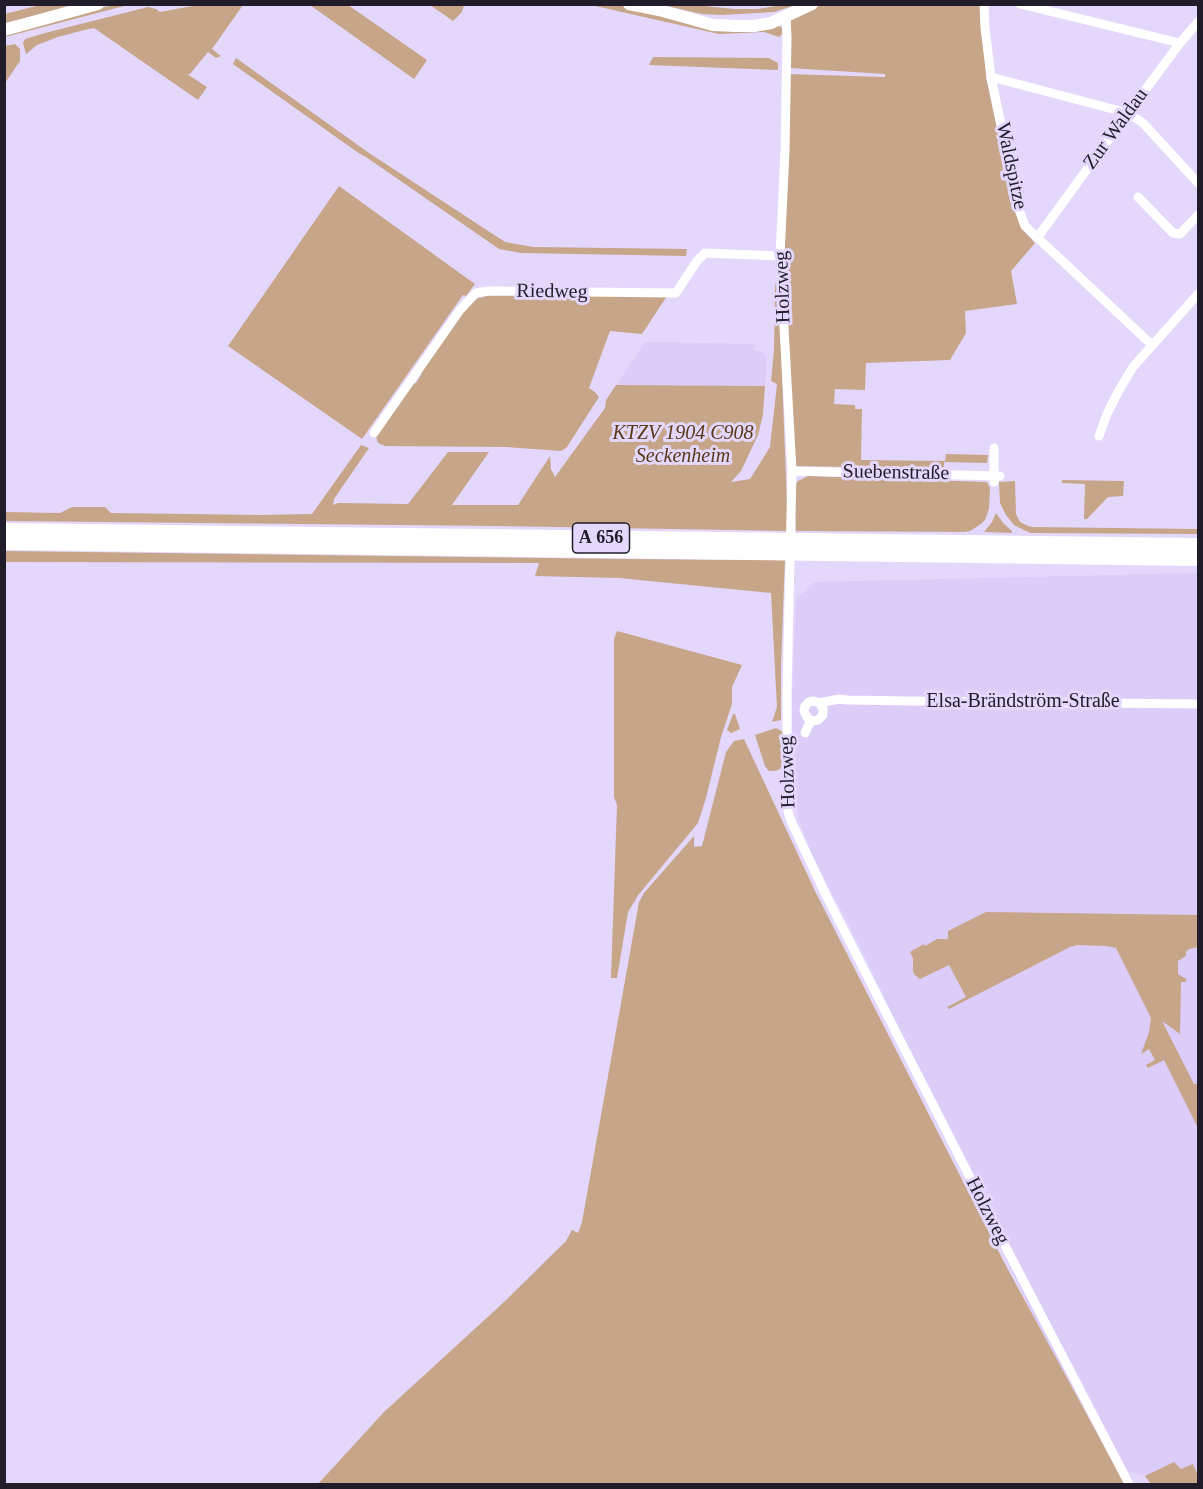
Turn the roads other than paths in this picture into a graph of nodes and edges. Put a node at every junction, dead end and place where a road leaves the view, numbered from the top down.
1 (98, 4) edge
2 (629, 4) edge
3 (643, 4) edge
4 (812, 4) edge
5 (984, 4) edge
6 (1020, 4) edge
7 (659, 10) junction
8 (786, 16) junction
9 (1198, 22) edge
10 (8, 28) edge
11 (1180, 43) junction
12 (991, 77) junction
13 (1128, 113) junction
14 (1198, 183) edge
15 (1138, 197) dead end
16 (1198, 215) edge
17 (1037, 238) junction
18 (780, 256) junction
19 (1196, 301) edge
20 (1152, 345) junction
21 (374, 433) dead end
22 (1100, 436) dead end
23 (994, 448) dead end
24 (792, 471) junction
25 (4, 530) edge
26 (4, 543) edge
27 (1198, 545) edge
28 (1198, 559) edge
29 (1198, 704) edge
30 (821, 707) junction
31 (787, 711) junction
32 (804, 711) junction
33 (811, 720) junction
34 (805, 733) dead end
35 (1129, 1485) edge

1 - 10 main road
2 - 7 main road
3 - 7 main road
4 - 8 main road
5 - 12 street, Waldspitze
6 - 11 street
7 - 8 main road
8 - 18 street, Holzweg
9 - 11 street, Zur Waldau
11 - 13 street, Zur Waldau
12 - 13 street
12 - 17 street, Waldspitze
13 - 14 street
13 - 17 street, Zur Waldau
15 - 16 street
17 - 20 street, Waldspitze
18 - 21 street, Riedweg
18 - 24 street, Holzweg
19 - 20 street
20 - 22 street
23 - 24 street, Suebenstraße
24 - 31 street, Holzweg
25 - 27 highway, A 656
26 - 28 highway, A 656
29 - 30 street, Elsa-Brändström-Straße
30 - 32 street
30 - 33 street
31 - 32 street
31 - 35 street, Holzweg
32 - 33 street
33 - 34 street

